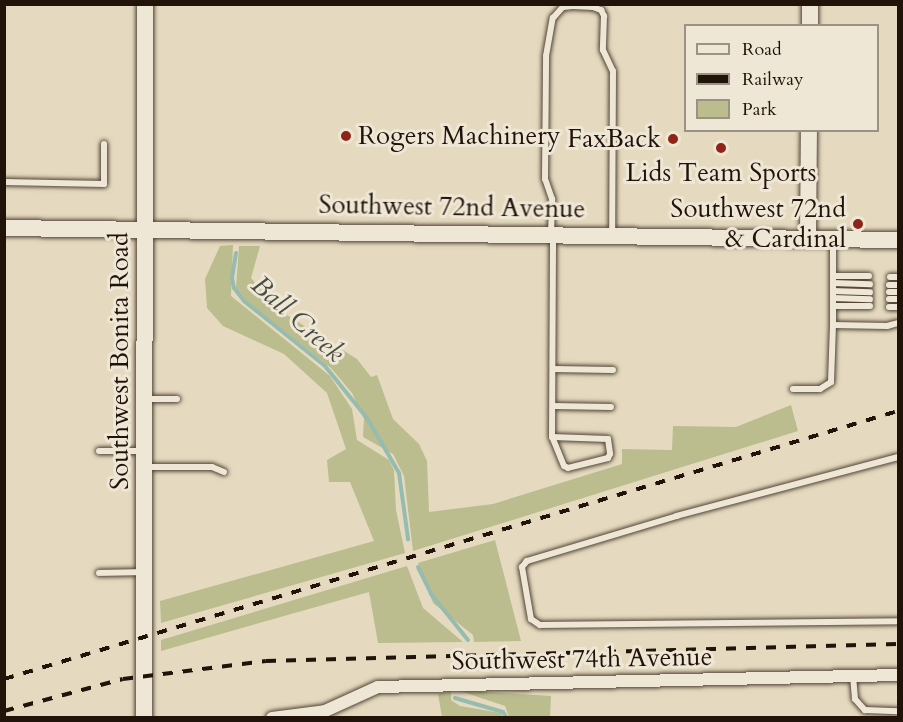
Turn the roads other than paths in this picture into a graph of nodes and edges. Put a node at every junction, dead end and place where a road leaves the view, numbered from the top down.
1 (145, 4) edge
2 (810, 4) edge
3 (810, 24) edge
4 (809, 132) edge
5 (104, 144) dead end
6 (4, 182) edge
7 (4, 228) edge
8 (145, 229) junction
9 (552, 234) junction
10 (612, 235) junction
11 (808, 238) junction
12 (833, 239) junction
13 (898, 240) edge
14 (833, 276) junction
15 (869, 276) dead end
16 (890, 277) dead end
17 (898, 277) edge
18 (833, 284) junction
19 (898, 285) edge
20 (889, 292) junction
21 (898, 292) edge
22 (833, 295) junction
23 (898, 299) edge
24 (833, 306) junction
25 (870, 306) dead end
26 (889, 307) dead end
27 (898, 307) edge
28 (898, 323) edge
29 (833, 325) junction
30 (554, 369) junction
31 (613, 370) dead end
32 (793, 388) dead end
33 (145, 399) junction
34 (177, 399) dead end
35 (553, 406) junction
36 (611, 407) dead end
37 (552, 437) junction
38 (99, 451) dead end
39 (898, 457) edge
40 (145, 459) junction
41 (224, 472) dead end
42 (144, 572) junction
43 (99, 573) dead end
44 (898, 621) edge
45 (853, 675) junction
46 (898, 675) edge
47 (898, 711) edge
48 (144, 717) edge
49 (272, 717) edge

1 - 8 main road, Southwest Bonita Road
2 - 3 main road
4 - 11 main road
5 - 6 lane
7 - 8 main road, Southwest 72nd Avenue
8 - 9 main road, Southwest 72nd Avenue
8 - 33 main road, Southwest Bonita Road
9 - 10 main road, Southwest 72nd Avenue
9 - 10 lane
9 - 30 lane
10 - 11 main road, Southwest 72nd Avenue
11 - 12 main road, Southwest 72nd Avenue
12 - 13 main road, Southwest 72nd Avenue
12 - 14 lane
14 - 15 lane
14 - 18 lane
16 - 17 lane
18 - 22 lane
18 - 22 lane
19 - 20 lane
20 - 21 lane
20 - 23 lane
22 - 24 lane
24 - 25 lane
24 - 29 lane
26 - 27 lane
28 - 29 lane
29 - 32 lane
30 - 31 lane
30 - 35 lane
33 - 34 lane
33 - 40 main road, Southwest Bonita Road
35 - 36 lane
35 - 37 lane
37 - 37 lane
38 - 40 lane
39 - 44 lane
40 - 41 lane
40 - 42 main road, Southwest Bonita Road
42 - 43 lane
42 - 48 main road, Southwest Bonita Road
45 - 46 street, Southwest 74th Avenue
45 - 47 lane
45 - 49 street, Southwest 74th Avenue

